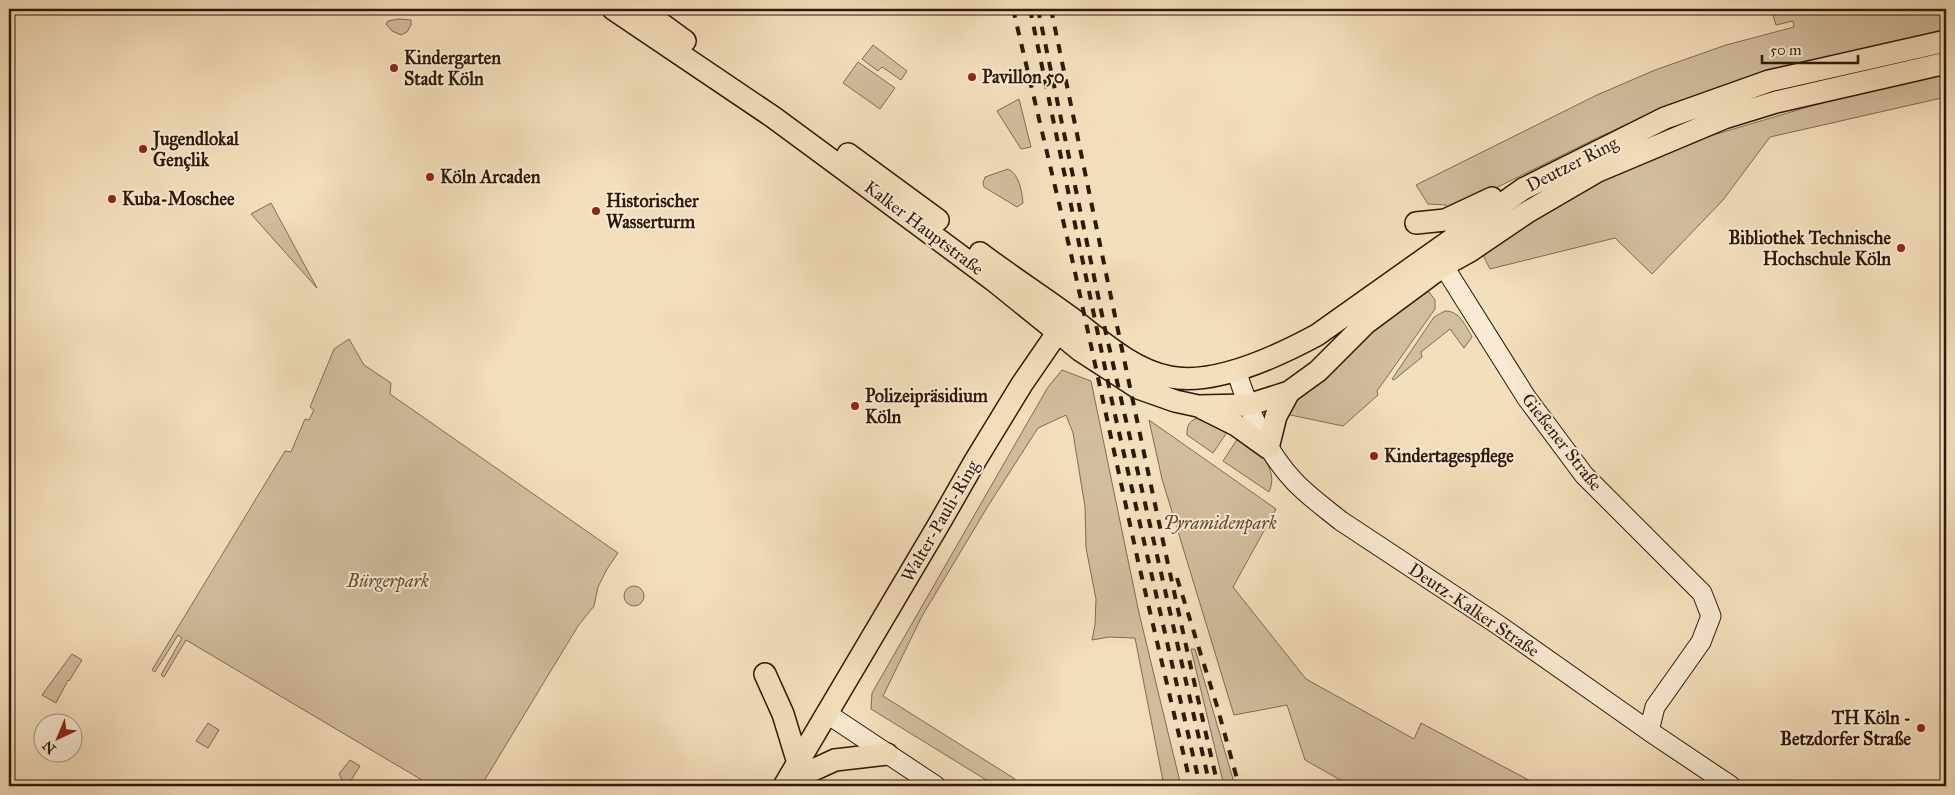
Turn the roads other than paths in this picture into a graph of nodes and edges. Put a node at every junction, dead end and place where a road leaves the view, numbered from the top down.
1 (613, 9) edge
2 (641, 9) edge
3 (1946, 41) edge
4 (1946, 63) edge
5 (1523, 189) junction
6 (1416, 223) dead end
7 (1439, 258) junction
8 (1063, 324) junction
9 (1236, 370) junction
10 (1289, 392) junction
11 (1248, 405) junction
12 (1198, 406) junction
13 (1268, 448) junction
14 (765, 674) dead end
15 (1664, 694) junction
16 (1621, 712) junction
17 (826, 713) junction
18 (1649, 731) junction
19 (887, 754) junction
20 (798, 763) junction
21 (786, 784) edge
22 (936, 786) edge
23 (1731, 786) edge

1 - 8 main road, Kalker Hauptstraße
2 - 8 main road, Kalker Hauptstraße
3 - 5 main road, Deutzer Ring
4 - 7 main road, Deutzer Ring
5 - 6 main road
5 - 7 main road, Deutzer Ring
7 - 9 main road, Deutzer Ring
7 - 10 main road, Deutzer Ring
7 - 15 main road, Gießener Straße
8 - 9 main road, Kalker Hauptstraße
8 - 12 main road, Kalker Hauptstraße
8 - 17 main road, Walter-Pauli-Ring
9 - 11 main road, Deutz-Kalker Straße
10 - 11 main road, Deutzer Ring
10 - 13 main road
11 - 12 main road, Kalker Hauptstraße
11 - 13 main road, Deutz-Kalker Straße
12 - 13 main road
13 - 16 main road, Deutz-Kalker Straße
14 - 20 main road
15 - 16 main road
15 - 18 main road
16 - 18 main road, Deutz-Kalker Straße
17 - 19 main road
17 - 20 main road, Walter-Pauli-Ring
18 - 23 main road, Deutz-Kalker Straße
19 - 21 main road
19 - 22 main road
20 - 21 main road, Walter-Pauli-Ring

